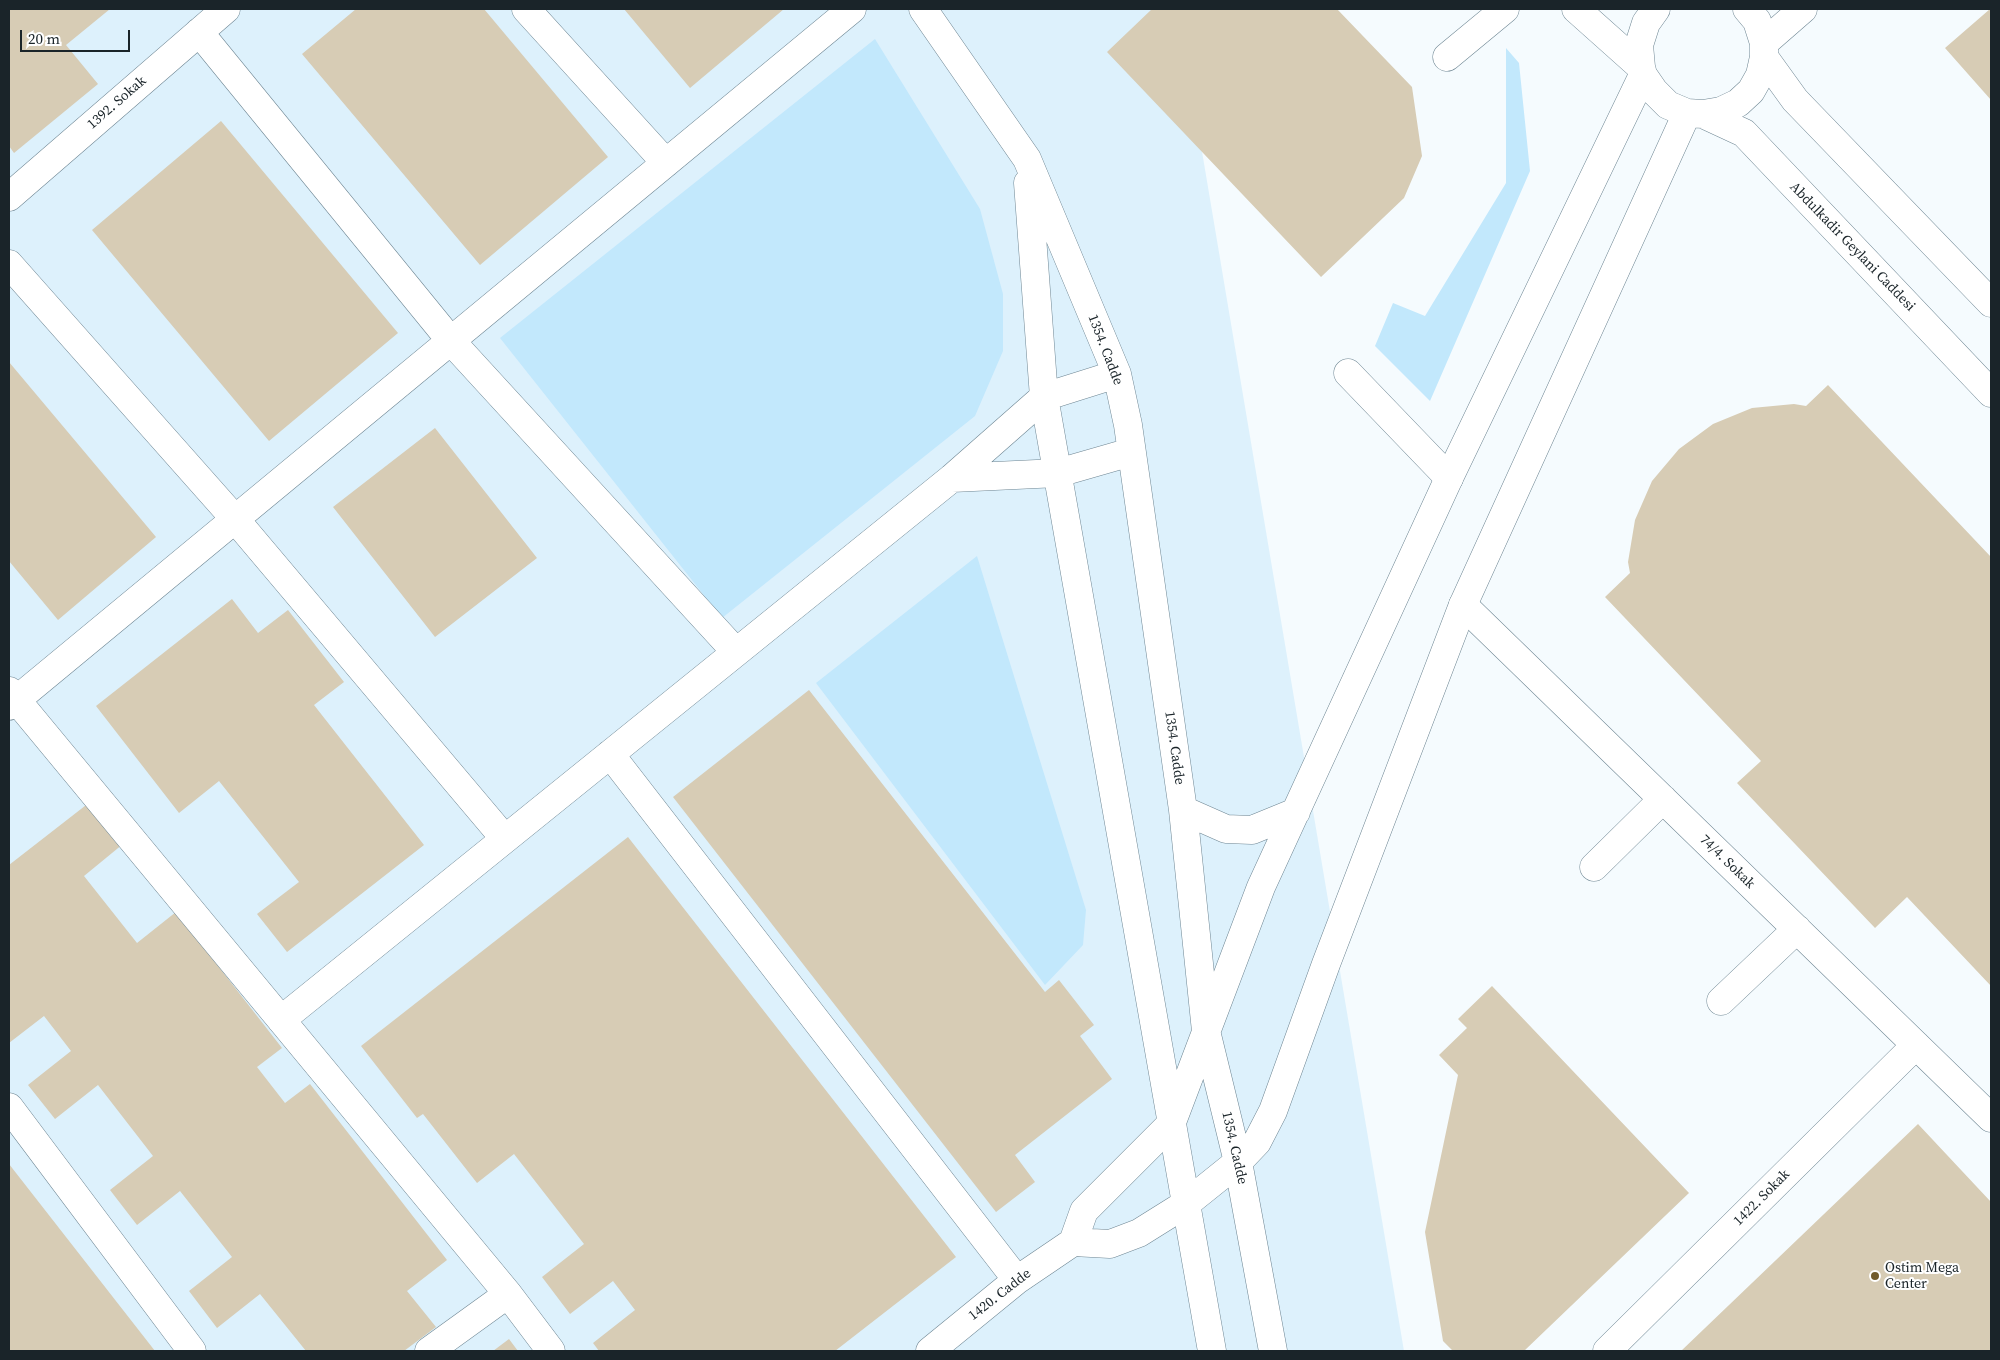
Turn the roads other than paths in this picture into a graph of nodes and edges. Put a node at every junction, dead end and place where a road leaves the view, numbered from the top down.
1 (226, 9) edge
2 (526, 9) edge
3 (852, 9) edge
4 (923, 9) edge
5 (1504, 9) edge
6 (1576, 9) edge
7 (1656, 9) edge
8 (1746, 9) edge
9 (1803, 9) edge
10 (199, 32) junction
11 (1764, 50) junction
12 (1447, 57) dead end
13 (1642, 71) junction
14 (1695, 113) junction
15 (1027, 159) junction
16 (666, 163) junction
17 (9, 197) edge
18 (9, 264) edge
19 (1991, 303) edge
20 (451, 341) junction
21 (1348, 373) dead end
22 (1117, 374) junction
23 (1991, 393) edge
24 (1044, 397) junction
25 (1131, 452) junction
26 (1058, 473) junction
27 (952, 478) junction
28 (1449, 478) junction
29 (235, 519) junction
30 (1463, 605) junction
31 (736, 652) junction
32 (11, 699) edge
33 (610, 754) junction
34 (1663, 799) junction
35 (1183, 810) junction
36 (1296, 812) junction
37 (505, 839) junction
38 (1594, 867) dead end
39 (1797, 929) junction
40 (1722, 1001) dead end
41 (281, 1020) junction
42 (1206, 1031) junction
43 (1916, 1045) junction
44 (9, 1107) edge
45 (1991, 1118) edge
46 (1172, 1123) junction
47 (1238, 1162) junction
48 (1187, 1203) junction
49 (1073, 1242) junction
50 (1017, 1280) junction
51 (508, 1294) junction
52 (192, 1351) edge
53 (429, 1351) edge
54 (551, 1351) edge
55 (930, 1351) edge
56 (1212, 1351) edge
57 (1274, 1351) edge
58 (1607, 1351) edge

1 - 10 main road, 1392. Sokak
2 - 16 main road
3 - 16 main road
4 - 15 main road, 1354. Cadde
5 - 12 main road
6 - 13 main road, Abdulkadir Geylani Caddesi
7 - 13 main road
8 - 11 main road
9 - 11 main road
10 - 17 main road, 1392. Sokak
10 - 20 main road
11 - 14 main road
11 - 19 main road
13 - 14 main road, Abdulkadir Geylani Caddesi
13 - 28 main road
14 - 23 main road, Abdulkadir Geylani Caddesi
14 - 30 main road
15 - 22 main road, 1354. Cadde
15 - 24 main road
16 - 20 main road
18 - 29 main road
20 - 29 main road
20 - 31 main road
21 - 28 main road
22 - 24 main road
22 - 25 main road, 1354. Cadde
24 - 26 main road
24 - 27 main road
25 - 26 main road
25 - 35 main road, 1354. Cadde
26 - 27 main road
26 - 46 main road
27 - 31 main road
28 - 36 main road
29 - 32 main road
29 - 37 main road
30 - 34 main road, 74/4. Sokak
30 - 47 main road
31 - 33 main road
32 - 41 main road
33 - 37 main road
33 - 50 main road
34 - 38 main road
34 - 39 main road, 74/4. Sokak
35 - 36 main road
35 - 42 main road, 1354. Cadde
36 - 42 main road
37 - 41 main road
39 - 40 main road
39 - 43 main road, 74/4. Sokak
41 - 51 main road
42 - 46 main road
42 - 47 main road, 1354. Cadde
43 - 45 main road, 74/4. Sokak
43 - 58 main road, 1422. Sokak
44 - 52 main road
46 - 48 main road
46 - 49 main road
47 - 48 main road
47 - 57 main road, 1354. Cadde
48 - 49 main road
48 - 56 main road
49 - 50 main road, 1420. Cadde
50 - 55 main road, 1420. Cadde
51 - 53 main road
51 - 54 main road

